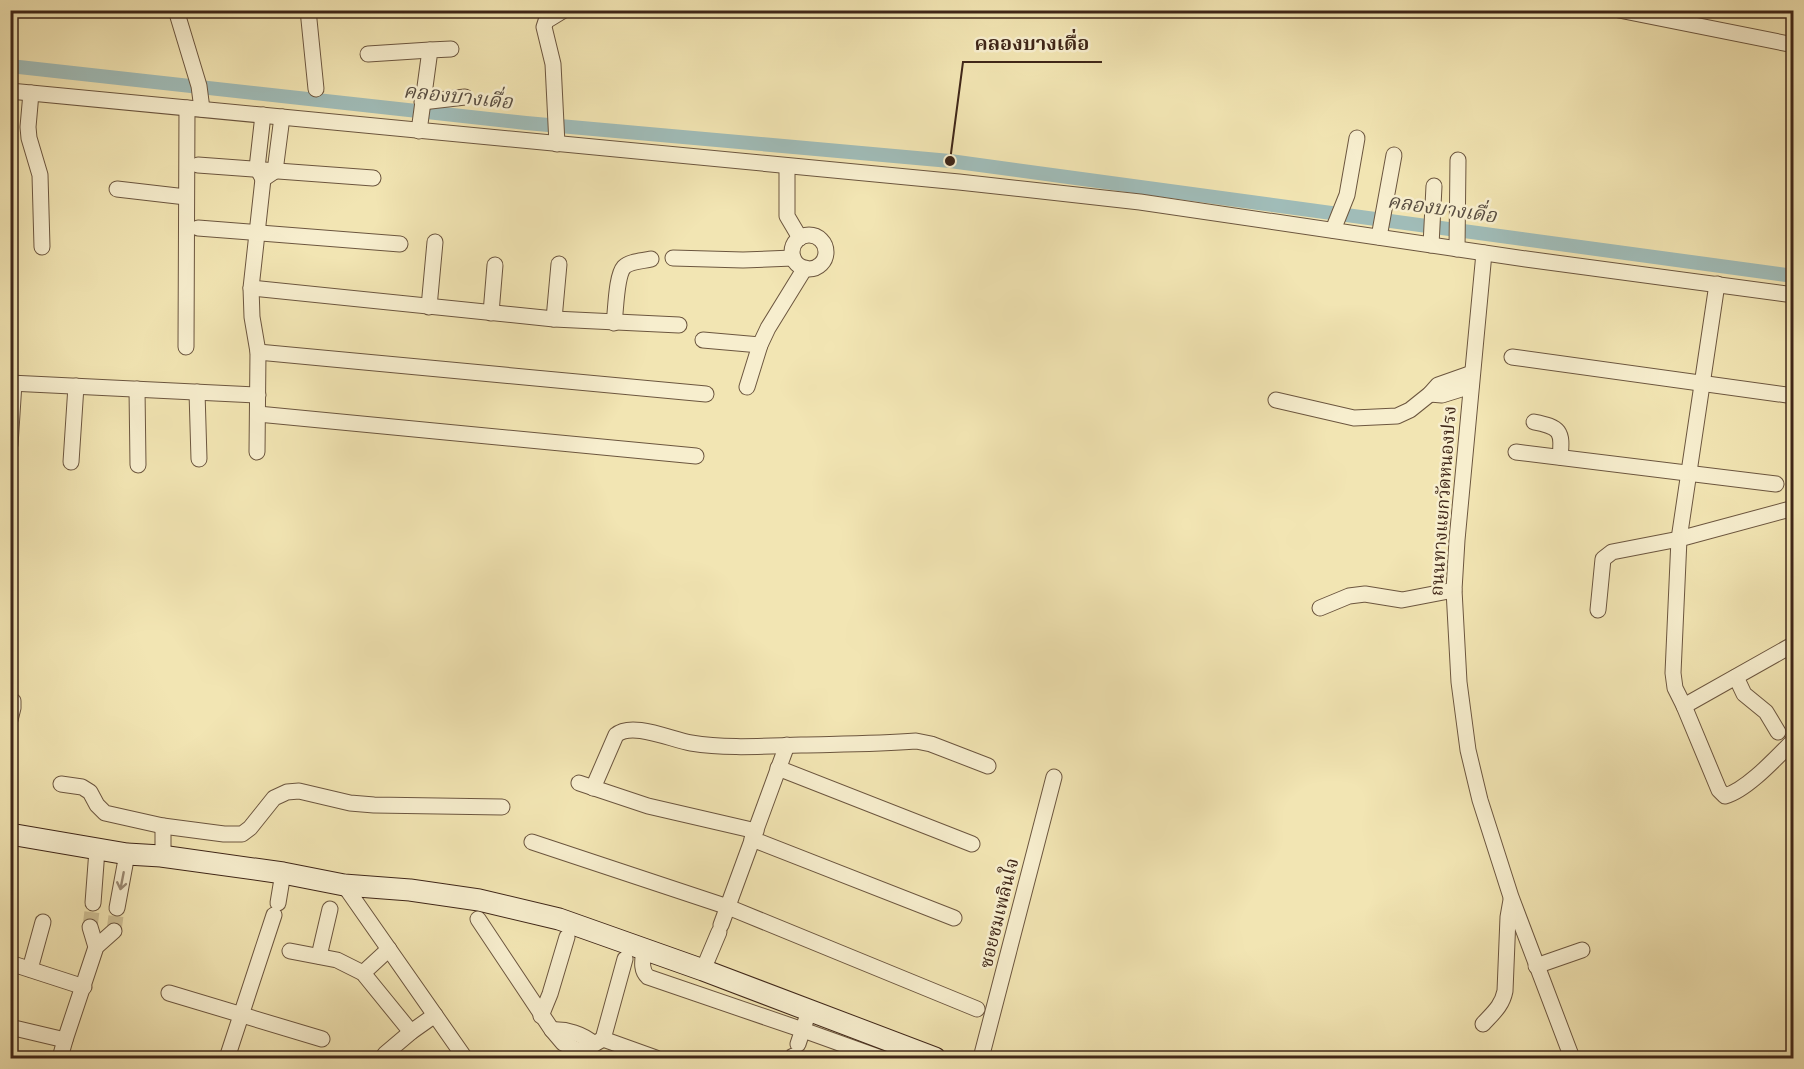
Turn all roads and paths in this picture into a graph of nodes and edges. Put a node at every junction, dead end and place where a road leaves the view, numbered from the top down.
1 (176, 10) edge
2 (308, 10) edge
3 (564, 10) edge
4 (1619, 10) edge
5 (1794, 45) edge
6 (451, 49) dead end
7 (430, 50) junction
8 (368, 54) dead end
9 (316, 88) dead end
10 (10, 91) edge
11 (31, 93) junction
12 (465, 97) dead end
13 (197, 101) junction
14 (263, 115) junction
15 (421, 116) junction
16 (282, 117) junction
17 (556, 133) junction
18 (1358, 138) dead end
19 (1394, 155) dead end
20 (1458, 160) dead end
21 (198, 165) dead end
22 (787, 166) junction
23 (265, 173) junction
24 (373, 178) dead end
25 (1434, 186) dead end
26 (117, 189) dead end
27 (186, 197) junction
28 (1336, 221) junction
29 (1381, 227) junction
30 (198, 228) dead end
31 (257, 231) junction
32 (1431, 236) junction
33 (800, 238) junction
34 (1457, 238) junction
35 (435, 242) dead end
36 (400, 244) dead end
37 (42, 248) dead end
38 (1484, 253) junction
39 (673, 258) dead end
40 (793, 258) junction
41 (651, 259) dead end
42 (558, 264) dead end
43 (495, 265) dead end
44 (805, 268) junction
45 (1717, 284) junction
46 (251, 288) junction
47 (1794, 295) edge
48 (429, 307) junction
49 (491, 313) junction
50 (554, 319) junction
51 (614, 323) junction
52 (679, 325) dead end
53 (703, 340) dead end
54 (760, 345) junction
55 (186, 347) dead end
56 (258, 352) junction
57 (1512, 357) dead end
58 (1472, 380) junction
59 (12, 383) edge
60 (1703, 384) junction
61 (76, 387) junction
62 (747, 387) dead end
63 (137, 389) junction
64 (197, 392) junction
65 (706, 394) dead end
66 (258, 395) junction
67 (1794, 396) edge
68 (1275, 400) dead end
69 (258, 414) junction
70 (1534, 422) dead end
71 (10, 445) edge
72 (257, 452) dead end
73 (1516, 452) dead end
74 (696, 456) dead end
75 (1560, 457) junction
76 (199, 459) dead end
77 (72, 462) dead end
78 (138, 465) dead end
79 (1688, 473) junction
80 (1776, 484) dead end
81 (1794, 508) edge
82 (1679, 540) junction
83 (1454, 590) junction
84 (1320, 608) dead end
85 (1598, 610) dead end
86 (1794, 644) edge
87 (1736, 677) junction
88 (10, 699) edge
89 (1684, 706) junction
90 (10, 720) edge
91 (1778, 732) dead end
92 (1794, 740) edge
93 (787, 745) junction
94 (988, 766) dead end
95 (778, 768) junction
96 (1054, 777) dead end
97 (61, 784) dead end
98 (502, 807) dead end
99 (11, 834) edge
100 (754, 835) junction
101 (162, 841) junction
102 (532, 842) dead end
103 (972, 844) dead end
104 (10, 845) edge
105 (98, 849) junction
106 (128, 854) junction
107 (283, 873) junction
108 (344, 885) junction
109 (1511, 897) junction
110 (93, 903) tunnel mouth
111 (728, 907) junction
112 (117, 908) tunnel mouth
113 (330, 909) dead end
114 (954, 918) dead end
115 (478, 919) dead end
116 (43, 922) dead end
117 (90, 927) tunnel mouth
118 (114, 931) tunnel mouth
119 (567, 937) dead end
120 (96, 947) junction
121 (389, 949) junction
122 (644, 949) junction
123 (1581, 950) dead end
124 (290, 951) dead end
125 (319, 956) junction
126 (625, 959) dead end
127 (10, 963) edge
128 (1542, 964) junction
129 (705, 965) junction
130 (30, 969) junction
131 (363, 973) junction
132 (84, 987) junction
133 (168, 993) dead end
134 (977, 1009) dead end
135 (242, 1015) junction
136 (435, 1015) junction
137 (541, 1016) junction
138 (1483, 1024) dead end
139 (10, 1027) edge
140 (411, 1032) junction
141 (322, 1039) dead end
142 (65, 1040) junction
143 (799, 1040) edge
144 (598, 1041) junction
145 (385, 1054) dead end
146 (60, 1059) edge
147 (227, 1059) edge
148 (465, 1059) edge
149 (656, 1059) edge
150 (881, 1059) edge
151 (935, 1059) edge
152 (981, 1059) edge
153 (1572, 1059) edge

1 - 13 street
2 - 9 street
3 - 17 street
4 - 5 street
6 - 7 street
7 - 8 street
7 - 15 street
10 - 11 street
11 - 13 street
11 - 37 street
12 - 15 street
13 - 14 street
13 - 27 street
14 - 16 street
14 - 23 street
15 - 16 street
15 - 17 street
16 - 23 street
17 - 22 street
18 - 28 street
19 - 29 street
20 - 34 street
21 - 23 street
22 - 28 street
22 - 33 street
23 - 24 street
23 - 31 street
25 - 32 street
26 - 27 street
27 - 55 street
28 - 29 street
29 - 32 street
30 - 31 street
31 - 36 street
31 - 46 street
32 - 34 street
33 - 40 street
33 - 44 street
34 - 38 street
35 - 48 street
38 - 45 street
38 - 58 street, ถนนทางแยกวัดหนองปรง
39 - 40 street
40 - 44 street
41 - 51 street
42 - 50 street
43 - 49 street
44 - 54 street
45 - 47 street
45 - 60 street
46 - 48 street
46 - 56 street
48 - 49 street
49 - 50 street
50 - 51 street
51 - 52 street
53 - 54 street
54 - 62 street
56 - 65 street
56 - 66 street
57 - 60 street
58 - 68 street
58 - 83 street, ถนนทางแยกวัดหนองปรง
59 - 61 street
59 - 71 street
60 - 67 street
60 - 79 street
61 - 63 street
61 - 77 street
63 - 64 street
63 - 78 street
64 - 66 street
64 - 76 street
66 - 69 street
69 - 72 street
69 - 74 street
70 - 75 street
73 - 75 street
75 - 79 street
79 - 80 street
79 - 82 street
81 - 82 street
82 - 85 street
82 - 89 street
83 - 84 street
83 - 109 street, ถนนทางแยกวัดหนองปรง
86 - 87 street
87 - 89 street
87 - 91 street
88 - 90 street
89 - 92 street
93 - 94 street
93 - 95 street
93 - 100 street
95 - 100 street
95 - 103 street
96 - 152 street, ซอยชมเพลินใจ
97 - 101 street
98 - 101 street
99 - 104 street
99 - 105 street
100 - 111 street
100 - 114 street
101 - 106 street
101 - 107 street
102 - 111 street
105 - 106 street
105 - 110 street
106 -> 112 street
107 - 108 street
107 - 135 street
108 - 121 street
108 - 122 street
109 - 128 street, ถนนทางแยกวัดหนองปรง
109 - 138 street
111 - 129 street
111 - 134 street
113 - 125 street
115 - 137 street
116 - 130 street
117 - 120 street
118 - 120 street
119 - 137 street
120 - 132 street
121 - 131 street
121 - 136 street
122 - 129 street
122 - 143 street
123 - 128 street
124 - 125 street
125 - 131 street
126 - 144 street
127 - 130 street
128 - 153 street, ถนนทางแยกวัดหนองปรง
129 - 143 street
130 - 132 street
131 - 140 street
132 - 142 street
133 - 135 street
135 - 141 street
135 - 147 street
136 - 140 street
136 - 148 street
137 - 144 street
139 - 142 street
140 - 145 street
142 - 146 street
143 - 150 street
143 - 151 street
144 - 149 street

